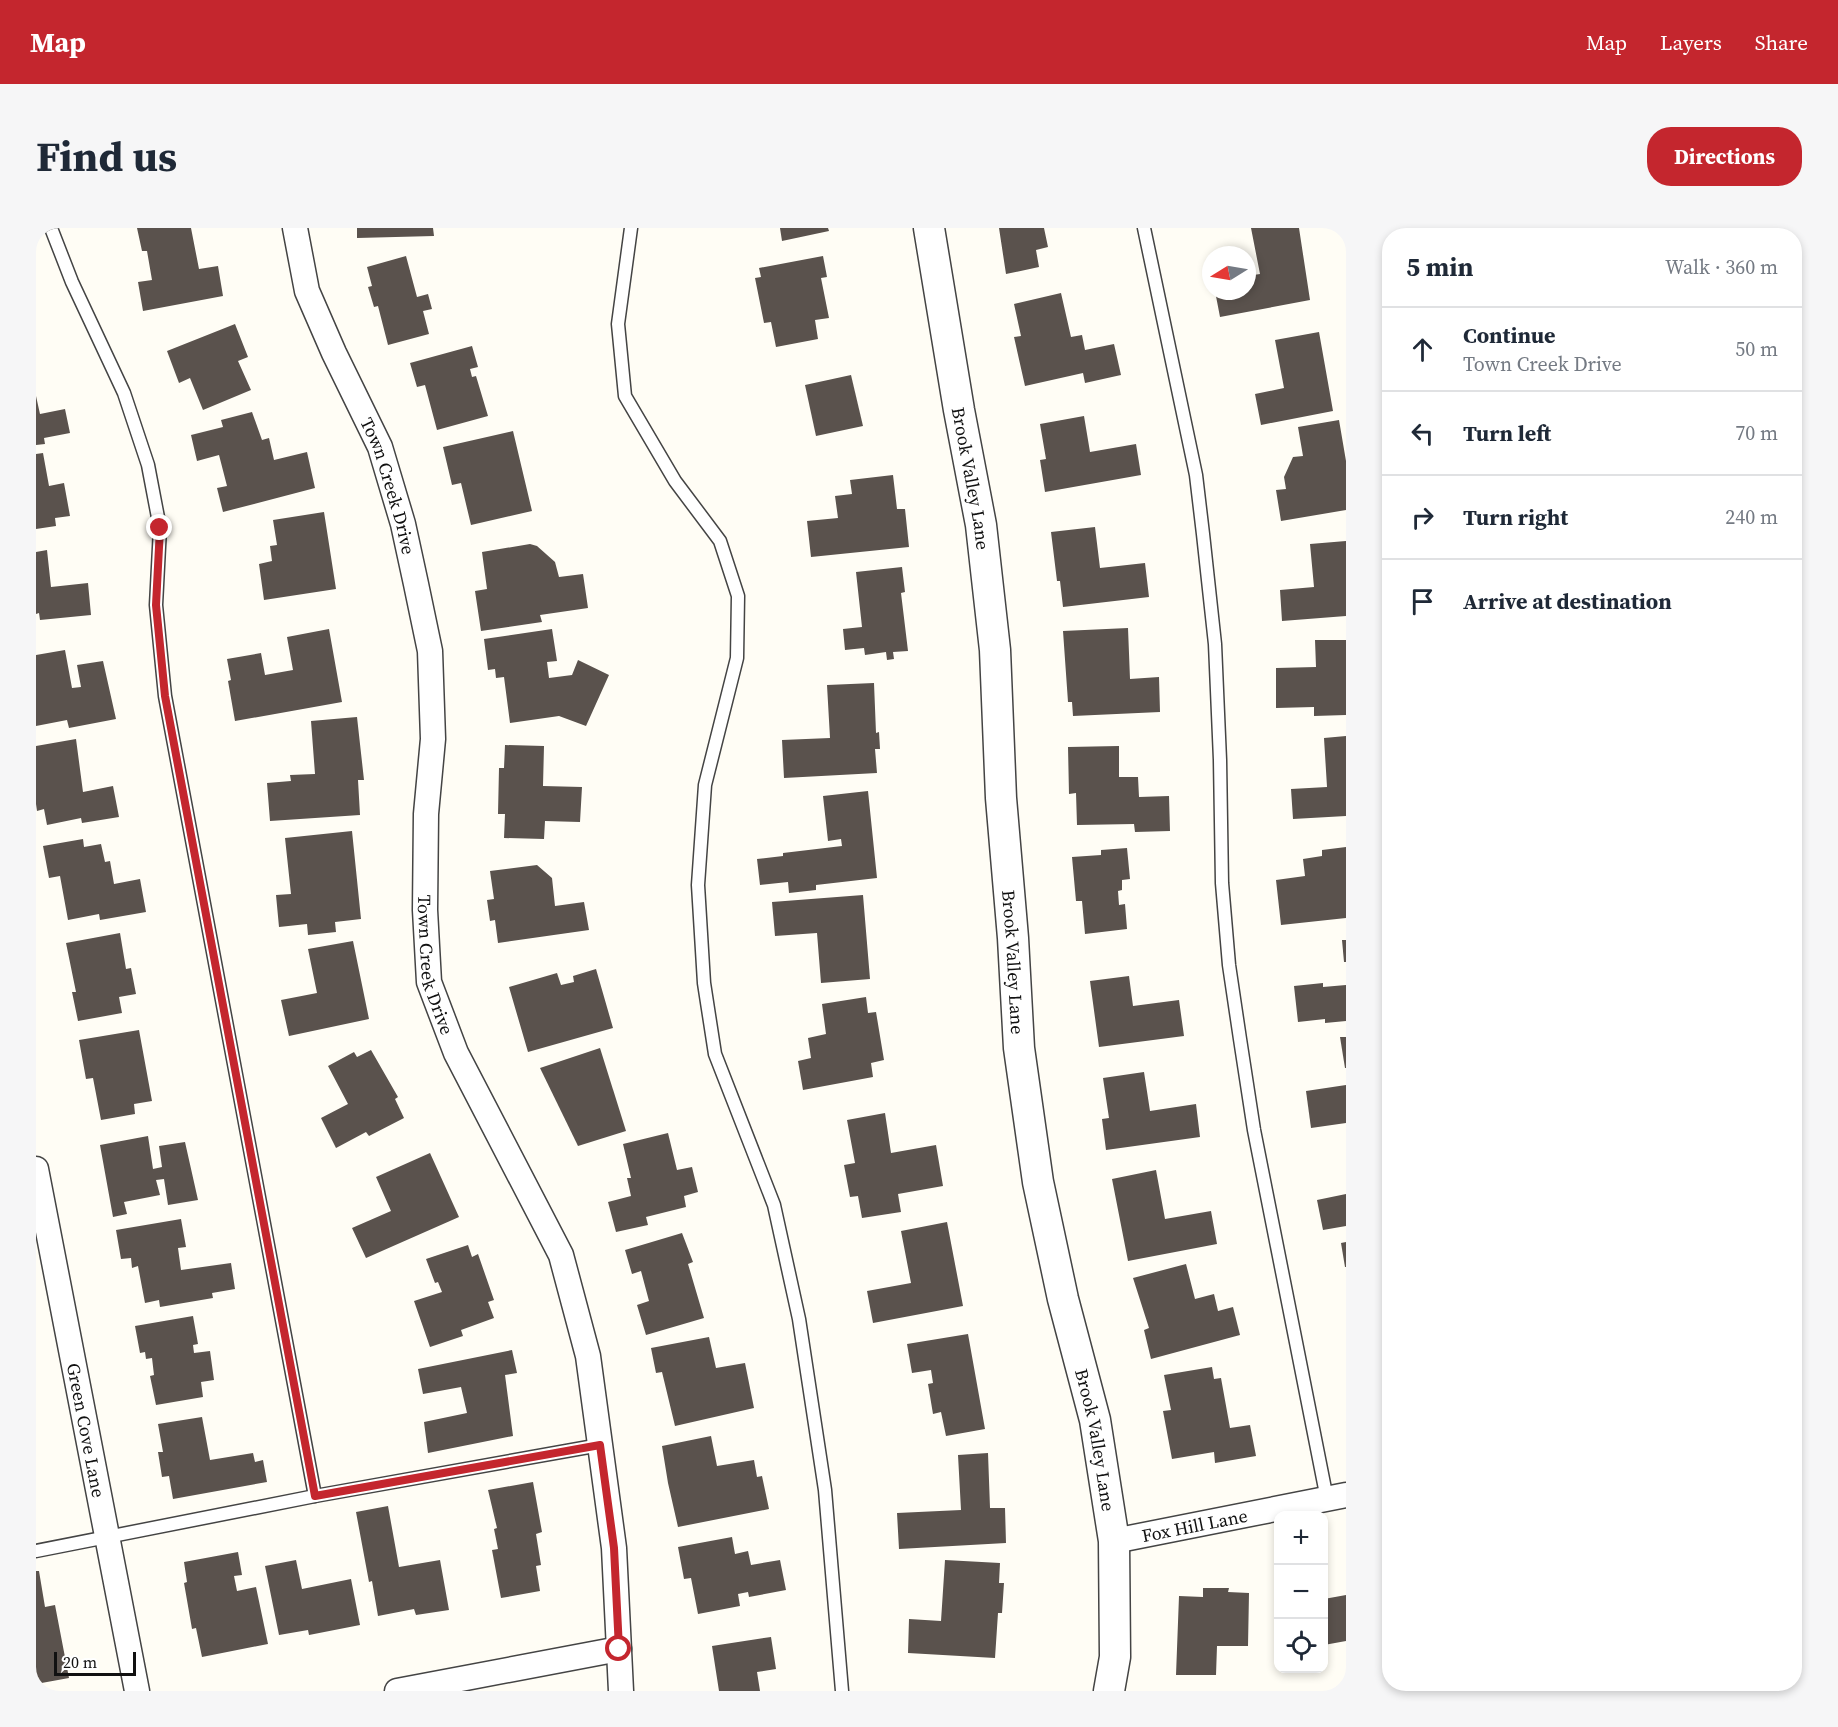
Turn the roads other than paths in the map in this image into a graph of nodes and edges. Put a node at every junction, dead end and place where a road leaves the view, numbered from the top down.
1 (51, 228) edge
2 (295, 228) edge
3 (631, 228) edge
4 (929, 228) edge
5 (1144, 228) edge
6 (36, 1169) edge
7 (600, 1445) junction
8 (315, 1496) junction
9 (1337, 1497) edge
10 (108, 1538) junction
11 (1114, 1541) junction
12 (36, 1551) edge
13 (619, 1649) junction
14 (137, 1691) edge
15 (397, 1691) edge
16 (621, 1691) edge
17 (842, 1691) edge
18 (1109, 1691) edge

1 - 8 lane
2 - 7 street, Town Creek Drive
3 - 17 lane
4 - 11 street, Brook Valley Lane
5 - 9 lane
6 - 10 street, Green Cove Lane
7 - 8 lane
7 - 13 street, Town Creek Drive
8 - 10 lane
9 - 11 street, Fox Hill Lane
10 - 12 lane
10 - 14 street, Green Cove Lane
11 - 18 street, Brook Valley Lane
13 - 15 street
13 - 16 street, Town Creek Drive

